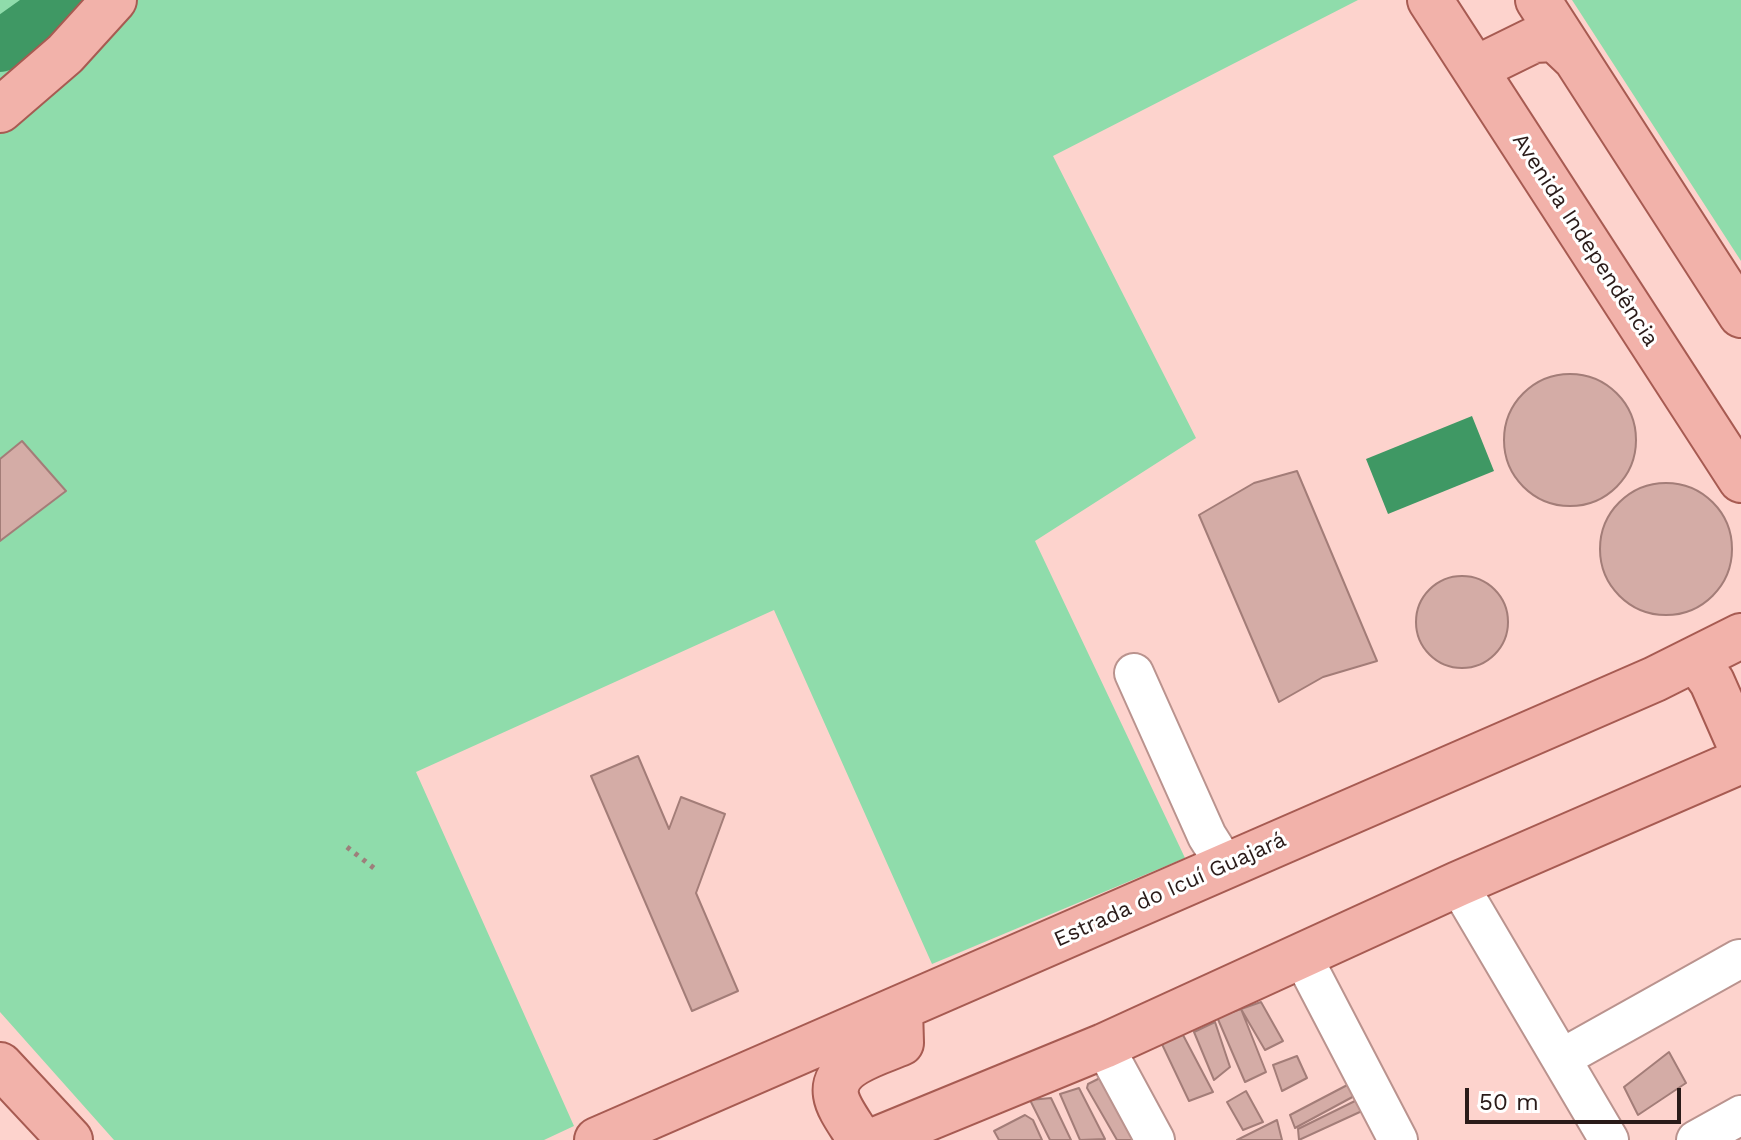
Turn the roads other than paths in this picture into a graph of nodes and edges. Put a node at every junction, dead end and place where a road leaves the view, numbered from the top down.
1 (114, 0) edge
2 (1430, 0) edge
3 (1538, 0) edge
4 (1574, 57) junction
5 (1475, 69) junction
6 (0, 110) edge
7 (1741, 315) edge
8 (1741, 480) edge
9 (1741, 636) edge
10 (1696, 659) junction
11 (1134, 673) dead end
12 (1741, 748) edge
13 (1741, 761) edge
14 (1226, 866) junction
15 (1458, 884) junction
16 (1302, 956) junction
17 (1739, 959) dead end
18 (900, 1009) junction
19 (1104, 1046) junction
20 (1562, 1058) junction
21 (0, 1065) edge
22 (1741, 1115) edge
23 (70, 1140) edge
24 (597, 1140) edge
25 (860, 1140) edge
26 (875, 1140) edge
27 (1155, 1140) edge
28 (1398, 1140) edge
29 (1609, 1140) edge
30 (1696, 1140) edge

1 - 6 main road
2 - 5 main road, Avenida Independência
3 - 4 main road
4 - 5 main road
4 - 7 main road
5 - 8 main road, Avenida Independência
9 - 10 main road, Estrada do Icuí Guajará
10 - 12 main road
10 - 14 main road, Estrada do Icuí Guajará
11 - 14 street
13 - 15 main road
14 - 18 main road, Estrada do Icuí Guajará
15 - 16 main road
15 - 20 street
16 - 19 main road
16 - 28 street
17 - 20 street
18 - 24 main road, Estrada do Icuí Guajará
18 - 25 main road
19 - 26 main road
19 - 27 street
20 - 29 street
21 - 23 main road
22 - 30 street

